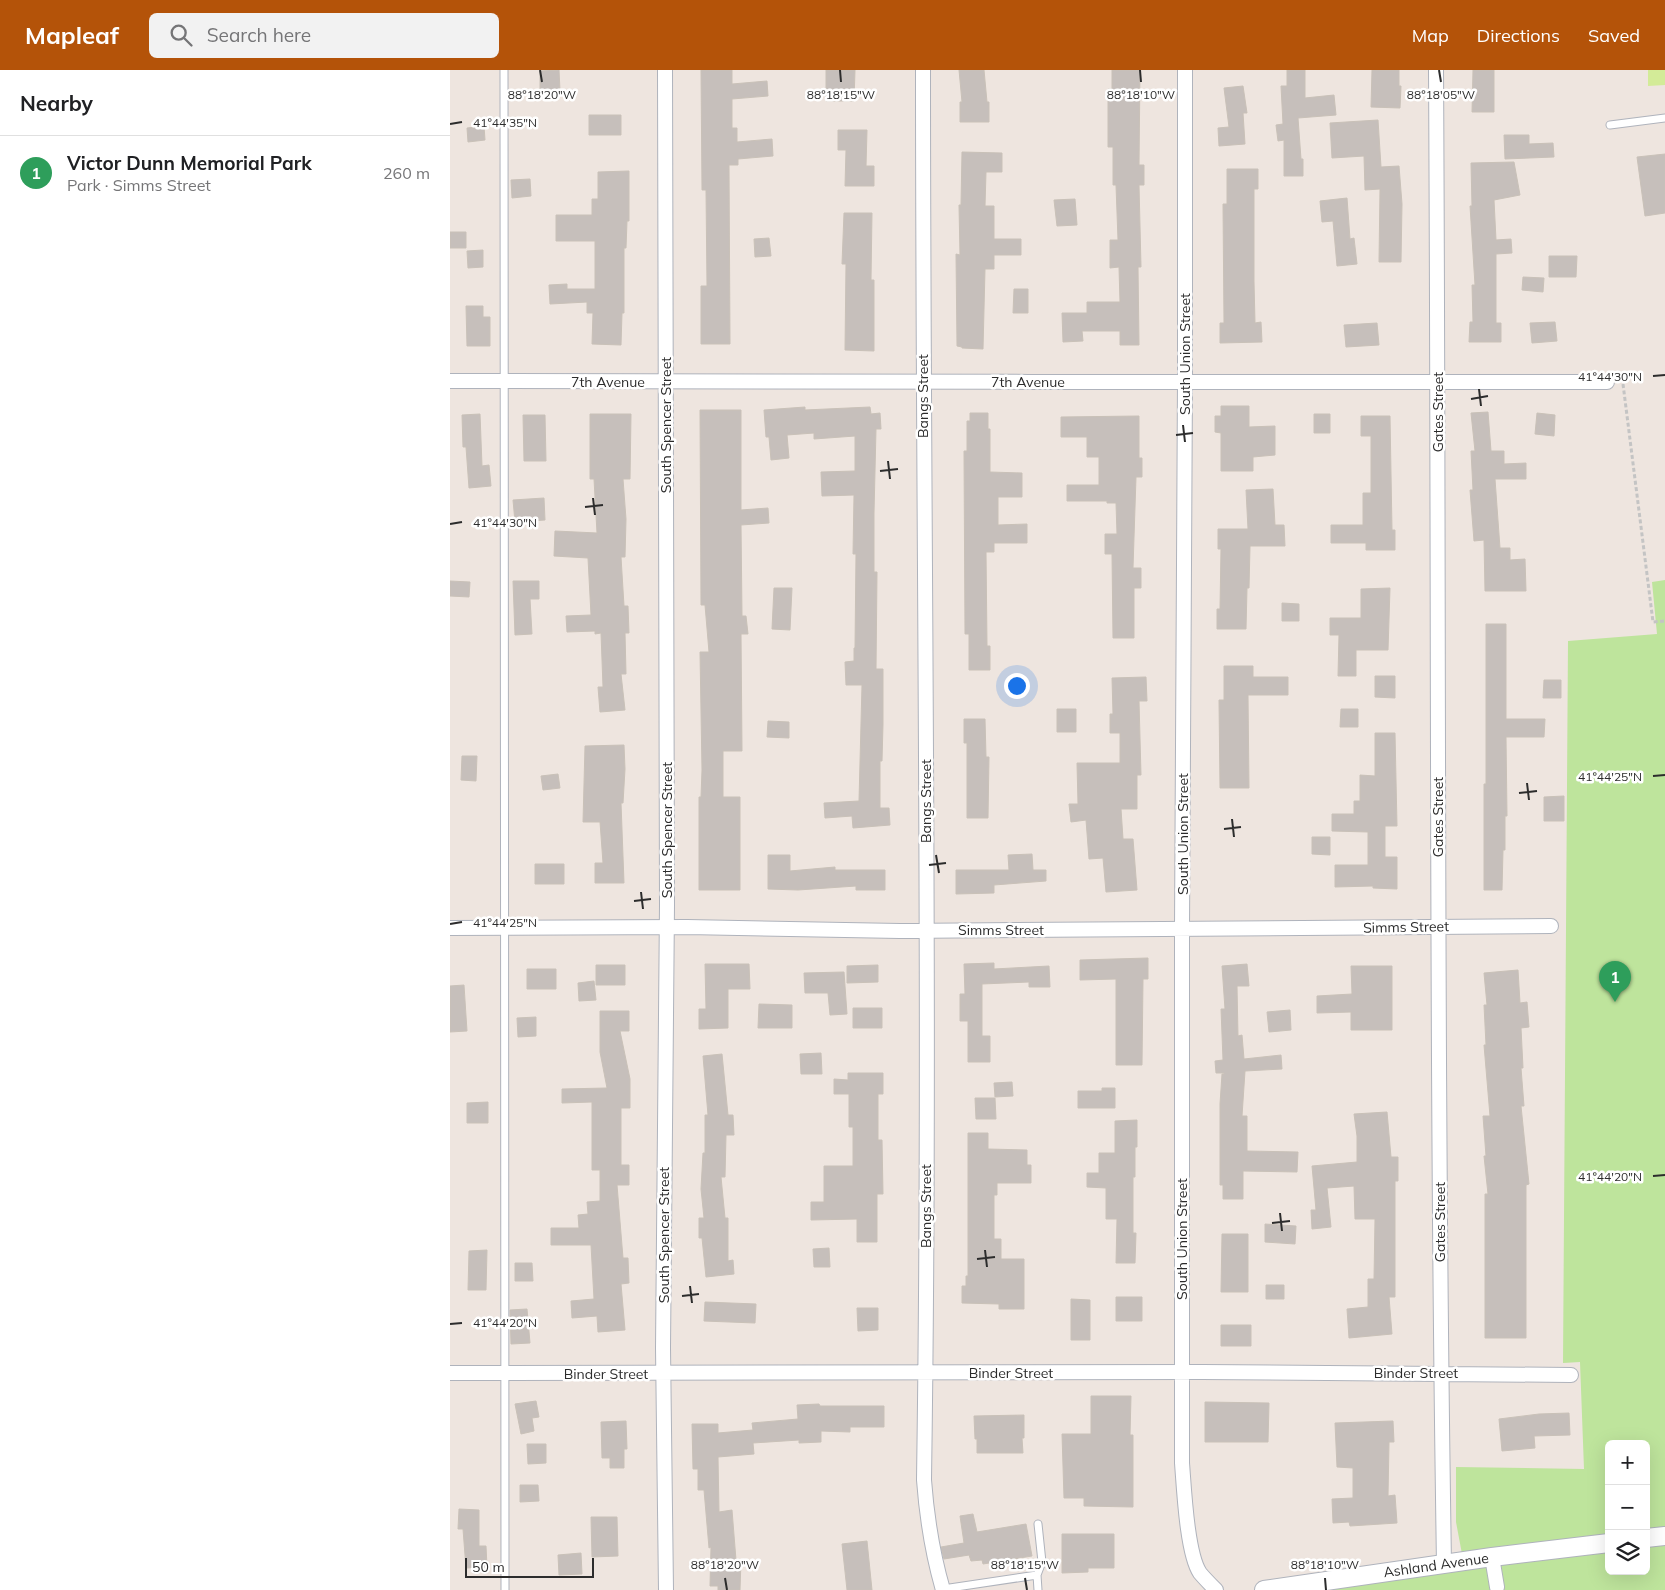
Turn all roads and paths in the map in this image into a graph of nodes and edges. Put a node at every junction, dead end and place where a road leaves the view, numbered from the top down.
1 (504, 70) edge
2 (665, 70) edge
3 (923, 70) edge
4 (1184, 70) edge
5 (1436, 70) edge
6 (1665, 118) edge
7 (1610, 125) dead end
8 (450, 381) edge
9 (1185, 381) junction
10 (1622, 381) dead end
11 (504, 382) junction
12 (666, 382) junction
13 (923, 382) junction
14 (1438, 382) junction
15 (1606, 382) dead end
16 (1665, 621) edge
17 (1438, 926) junction
18 (1551, 926) dead end
19 (450, 928) edge
20 (504, 928) junction
21 (666, 928) junction
22 (1182, 928) junction
23 (927, 931) junction
24 (1182, 1372) junction
25 (926, 1373) junction
26 (1441, 1373) junction
27 (450, 1374) edge
28 (506, 1374) junction
29 (664, 1374) junction
30 (1571, 1375) dead end
31 (1038, 1524) dead end
32 (1665, 1536) edge
33 (1650, 1538) edge
34 (1605, 1544) edge
35 (1492, 1558) junction
36 (1444, 1564) junction
37 (1037, 1575) junction
38 (1496, 1587) dead end
39 (505, 1590) edge
40 (666, 1590) edge
41 (943, 1590) edge
42 (1038, 1590) edge
43 (1216, 1590) edge
44 (1264, 1590) edge

1 - 11 lane
2 - 12 street, South Spencer Street
3 - 13 street, Bangs Street
4 - 9 street, South Union Street
5 - 14 street, Gates Street
6 - 7 lane
8 - 11 street, 7th Avenue
9 - 13 street, 7th Avenue
9 - 14 street, 7th Avenue
9 - 22 street, South Union Street
10 - 16 path
11 - 12 street, 7th Avenue
11 - 20 lane
12 - 13 street, 7th Avenue
12 - 21 street, South Spencer Street
13 - 23 street, Bangs Street
14 - 15 street, 7th Avenue
14 - 17 street, Gates Street
17 - 18 street, Simms Street
17 - 22 street, Simms Street
17 - 26 street, Gates Street
19 - 20 street, Simms Street
20 - 21 street, Simms Street
20 - 28 lane
21 - 23 street, Simms Street
21 - 29 street, South Spencer Street
22 - 23 street, Simms Street
22 - 24 street, South Union Street
23 - 25 street, Bangs Street
24 - 25 street, Binder Street
24 - 26 street, Binder Street
24 - 43 street, South Union Street
25 - 29 street, Binder Street
25 - 41 street, Bangs Street
26 - 30 street, Binder Street
26 - 36 street, Gates Street
27 - 28 street, Binder Street
28 - 29 street, Binder Street
28 - 39 lane
29 - 40 street, South Spencer Street
31 - 37 lane
32 - 33 street
34 - 35 street, Ashland Avenue
35 - 36 street, Ashland Avenue
35 - 38 street
36 - 44 street, Ashland Avenue
37 - 41 lane
37 - 42 lane

